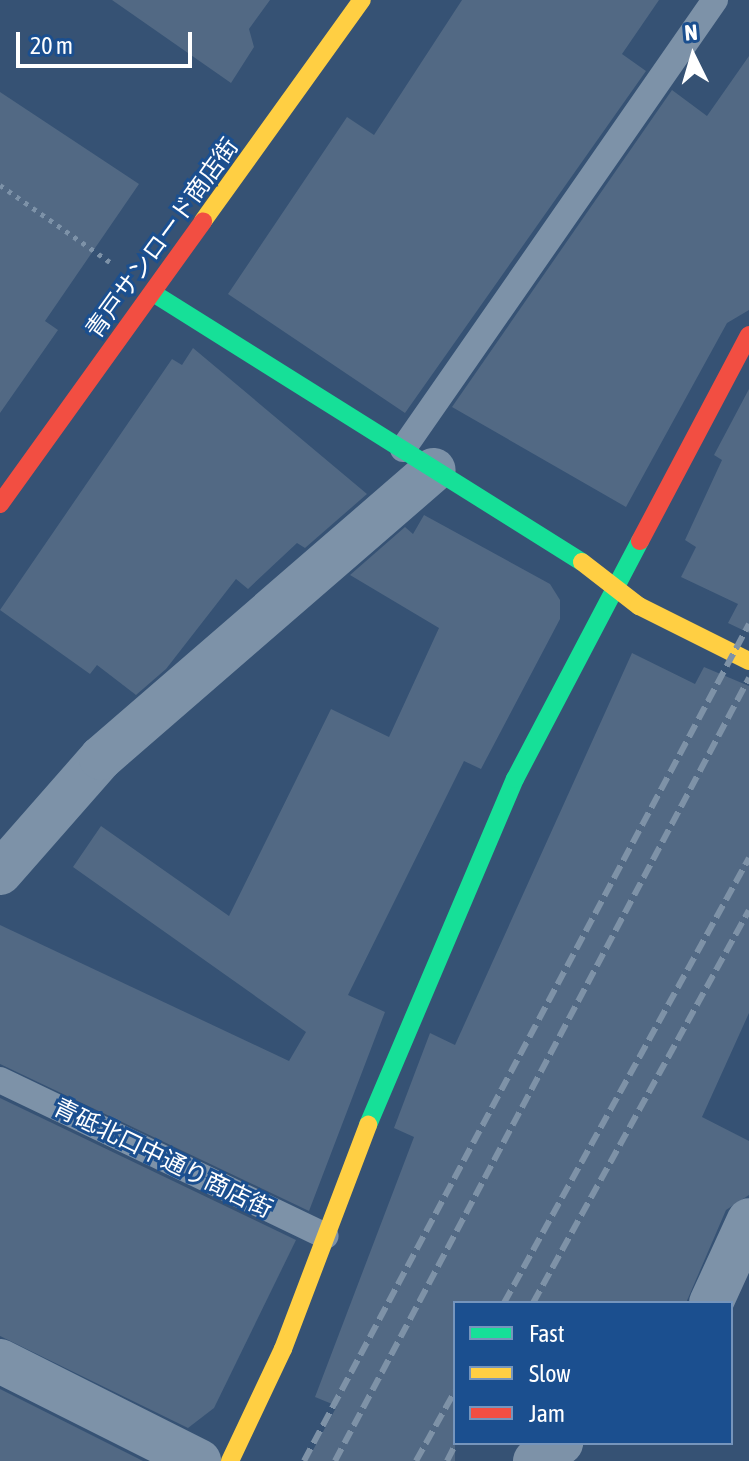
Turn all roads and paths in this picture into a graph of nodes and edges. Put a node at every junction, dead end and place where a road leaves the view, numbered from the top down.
1 (362, 0) edge
2 (715, 0) edge
3 (0, 185) edge
4 (153, 293) junction
5 (749, 335) edge
6 (418, 460) junction
7 (0, 504) edge
8 (613, 584) junction
9 (749, 661) edge
10 (0, 873) edge
11 (0, 1080) edge
12 (749, 1220) edge
13 (325, 1236) junction
14 (712, 1301) edge
15 (0, 1361) edge
16 (558, 1445) edge
17 (199, 1461) edge
18 (230, 1461) edge
19 (535, 1461) edge

1 - 4 street, 青戸サンロード商店街
2 - 6 lane
3 - 4 path
4 - 6 street
4 - 7 street, 青戸サンロード商店街
5 - 8 street
6 - 8 street
6 - 10 street
8 - 9 street
8 - 13 street
11 - 13 lane, 青砥北口中通り商店街
12 - 14 street
13 - 18 street
15 - 17 street
16 - 19 street

